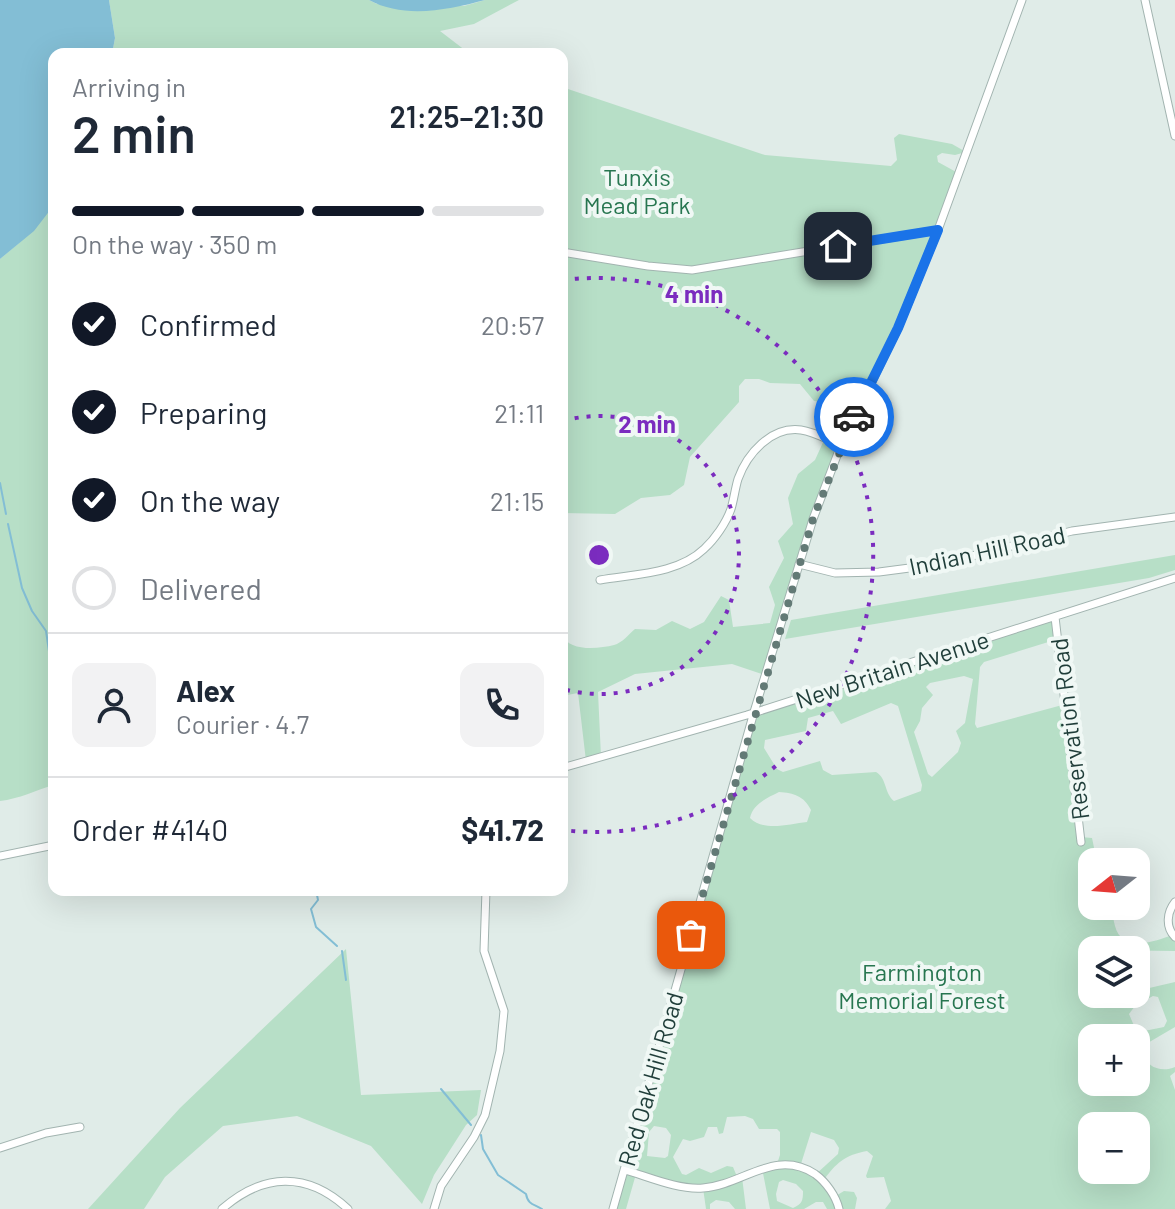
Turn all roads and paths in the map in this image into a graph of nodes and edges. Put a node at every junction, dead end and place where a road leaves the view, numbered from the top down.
1 (1022, 0) edge
2 (1145, 0) edge
3 (1175, 136) edge
4 (938, 230) junction
5 (568, 253) edge
6 (841, 445) junction
7 (1175, 517) edge
8 (799, 564) junction
9 (1175, 578) edge
10 (600, 580) dead end
11 (1055, 617) junction
12 (754, 712) junction
13 (568, 766) edge
14 (1081, 842) dead end
15 (48, 846) edge
16 (0, 856) edge
17 (486, 896) edge
18 (1175, 902) edge
19 (1175, 937) edge
20 (80, 1127) dead end
21 (0, 1148) edge
22 (625, 1170) junction
23 (222, 1209) edge
24 (348, 1209) edge
25 (434, 1209) edge
26 (613, 1209) edge
27 (839, 1209) edge

1 - 4 street, Red Oak Hill Road
2 - 3 street
4 - 5 street
4 - 6 street, Red Oak Hill Road
6 - 8 street, Red Oak Hill Road
6 - 10 street
7 - 8 street, Indian Hill Road
8 - 12 street, Red Oak Hill Road
9 - 11 street, New Britain Avenue
11 - 12 street, New Britain Avenue
11 - 14 street, Reservation Road
12 - 13 street, New Britain Avenue
12 - 22 street, Red Oak Hill Road
15 - 16 street
17 - 25 street
18 - 19 street
20 - 21 street
22 - 26 street, Red Oak Hill Road
22 - 27 street
23 - 24 street

